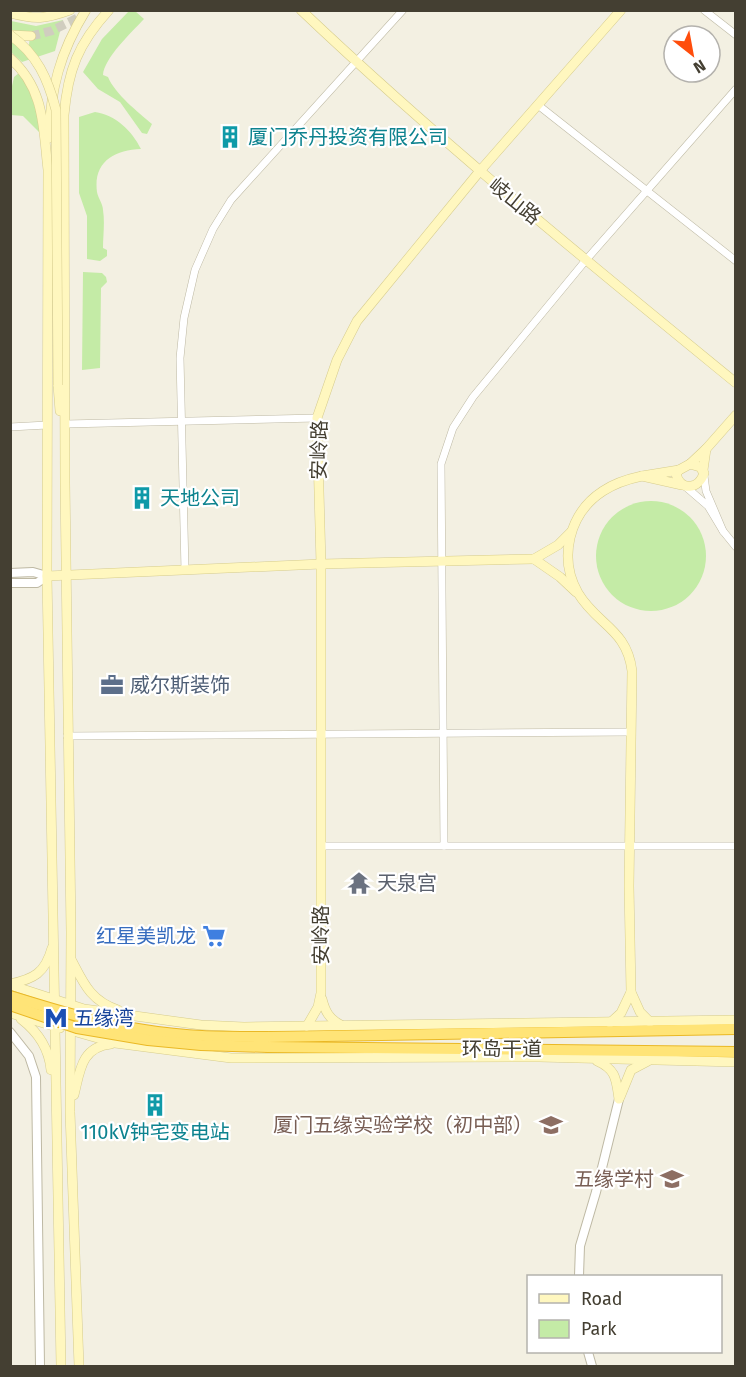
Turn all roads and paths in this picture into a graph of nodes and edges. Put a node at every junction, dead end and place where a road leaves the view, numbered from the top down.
1 (70, 10) edge
2 (86, 10) edge
3 (109, 10) edge
4 (301, 10) edge
5 (403, 10) edge
6 (621, 10) edge
7 (704, 10) edge
8 (10, 13) edge
9 (10, 35) edge
10 (735, 35) edge
11 (31, 36) tunnel mouth
12 (10, 58) edge
13 (355, 62) junction
14 (735, 89) edge
15 (538, 105) junction
16 (48, 170) junction
17 (479, 172) junction
18 (647, 191) junction
19 (586, 260) junction
20 (735, 261) edge
21 (735, 383) edge
22 (735, 415) edge
23 (317, 418) junction
24 (182, 422) junction
25 (66, 424) junction
26 (47, 425) junction
27 (10, 427) edge
28 (706, 449) junction
29 (690, 464) junction
30 (679, 470) junction
31 (703, 473) junction
32 (642, 476) junction
33 (65, 483) junction
34 (684, 486) junction
35 (723, 531) junction
36 (571, 532) junction
37 (735, 547) edge
38 (534, 559) junction
39 (441, 561) junction
40 (321, 564) junction
41 (184, 570) junction
42 (10, 573) edge
43 (66, 575) junction
44 (47, 576) junction
45 (10, 584) edge
46 (579, 594) junction
47 (443, 732) junction
48 (630, 732) junction
49 (321, 733) junction
50 (68, 736) junction
51 (321, 846) junction
52 (444, 846) junction
53 (630, 846) junction
54 (735, 846) edge
55 (54, 940) junction
56 (70, 958) junction
57 (10, 985) edge
58 (631, 992) junction
59 (321, 993) junction
60 (10, 996) edge
61 (55, 999) junction
62 (70, 1004) junction
63 (12, 1011) edge
64 (137, 1017) junction
65 (735, 1021) edge
66 (650, 1022) junction
67 (610, 1023) junction
68 (342, 1025) junction
69 (56, 1026) junction
70 (307, 1026) junction
71 (735, 1029) edge
72 (71, 1031) junction
73 (684, 1031) junction
74 (10, 1032) edge
75 (268, 1042) junction
76 (115, 1043) junction
77 (735, 1052) edge
78 (592, 1059) junction
79 (649, 1060) junction
80 (735, 1062) edge
81 (619, 1100) junction
82 (56, 1108) junction
83 (70, 1112) junction
84 (579, 1275) edge
85 (40, 1366) edge
86 (61, 1366) edge
87 (79, 1366) edge

1 - 8 main road
2 - 16 main road
3 - 25 main road
4 - 13 main road, 岐山路
5 - 13 street
6 - 15 main road, 安岭路
7 - 10 street
9 - 11 main road
9 - 33 main road, bridge
12 - 16 main road
13 - 17 main road, 岐山路
13 - 24 street
14 - 18 street
15 - 17 main road, 安岭路
15 - 18 street
16 - 26 main road
17 - 19 main road, 岐山路
17 - 23 main road, 安岭路
18 - 19 street
18 - 20 street
19 - 21 main road, 岐山路
19 - 39 street
22 - 28 main road
23 - 24 street
23 - 40 main road, 安岭路
24 - 25 street
24 - 41 street
25 - 33 main road
26 - 27 street
26 - 44 main road
28 - 29 main road
28 - 31 main road
29 - 30 main road
29 - 31 main road
30 - 32 main road
30 - 34 main road
31 - 34 main road
31 - 35 street
32 - 34 main road
32 - 36 main road
33 - 43 main road
34 - 35 street
35 - 37 street
36 - 38 main road
36 - 46 main road
38 - 39 main road
38 - 46 main road
39 - 40 main road
39 - 47 street
40 - 41 main road
40 - 49 main road, 安岭路
41 - 43 main road
42 - 44 street
43 - 44 main road
43 - 50 main road
44 - 45 street
44 - 55 main road
46 - 48 main road
47 - 48 street
47 - 49 street
47 - 52 street
48 - 53 main road
49 - 50 street
49 - 51 main road, 安岭路
50 - 56 main road
51 - 52 street
51 - 59 main road, 安岭路
52 - 53 street
53 - 54 street
53 - 58 main road
55 - 57 main road
55 - 61 main road
56 - 62 main road
56 - 64 main road
57 - 61 main road
58 - 66 main road
58 - 67 main road
59 - 68 main road
59 - 70 main road
60 - 75 highway, bridge
61 - 62 main road
61 - 69 main road
62 - 64 main road
62 - 72 main road
63 - 69 main road
63 - 75 highway, bridge
63 - 82 main road
64 - 70 main road
65 - 66 main road
65 - 73 highway
66 - 67 main road
67 - 68 main road
68 - 70 main road
69 - 72 main road
69 - 82 main road
71 - 73 highway, 环岛干道
72 - 76 main road
72 - 83 main road
73 - 75 highway, 环岛干道
74 - 85 street
75 - 77 highway, 环岛干道
76 - 78 main road
76 - 83 main road
78 - 79 main road
78 - 81 main road
79 - 80 main road
79 - 81 main road
81 - 84 street
82 - 86 main road
83 - 87 main road

